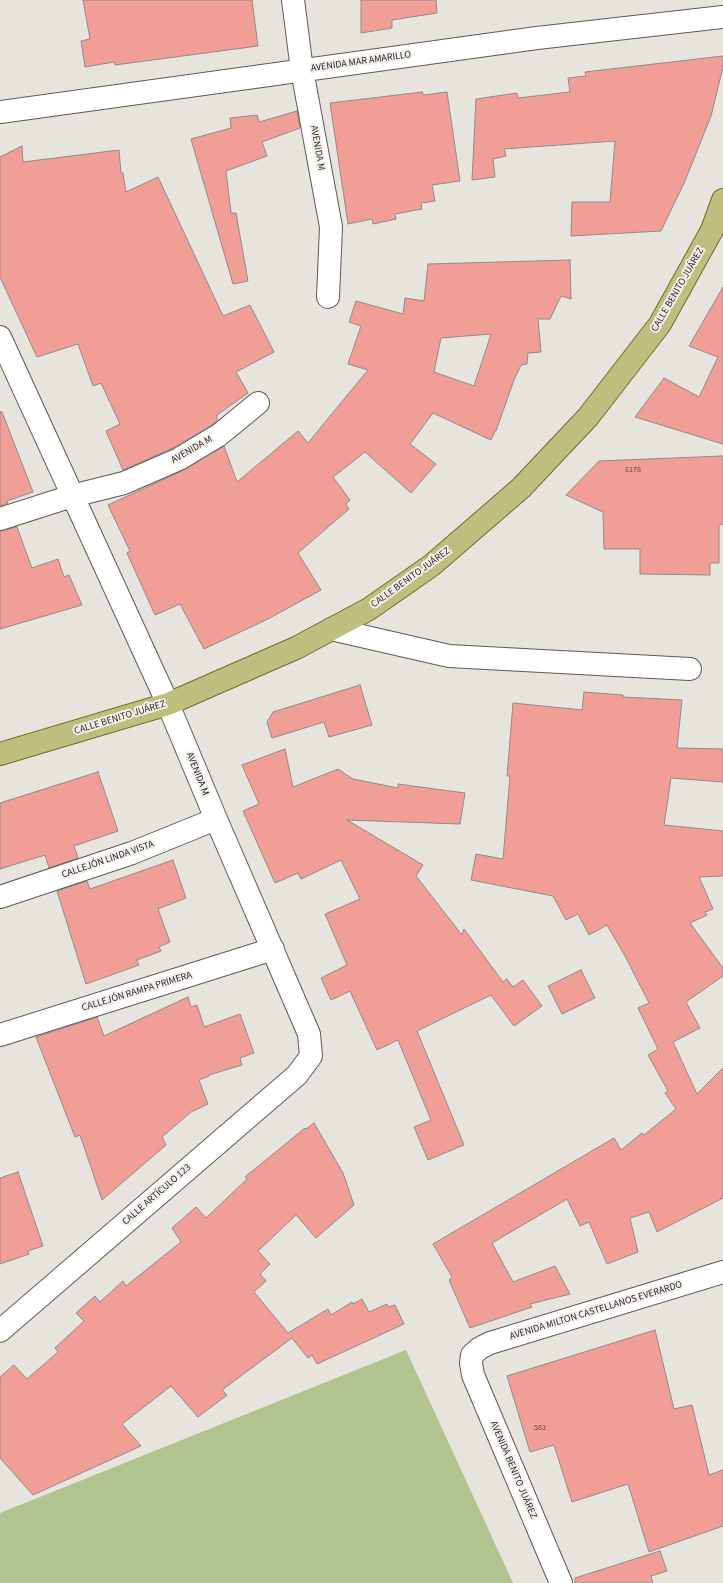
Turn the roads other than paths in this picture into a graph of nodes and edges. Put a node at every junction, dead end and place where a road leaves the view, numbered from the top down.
1 (293, 0) edge
2 (723, 17) edge
3 (302, 70) junction
4 (0, 112) edge
5 (723, 200) edge
6 (328, 297) dead end
7 (0, 337) edge
8 (258, 403) dead end
9 (72, 496) junction
10 (0, 519) edge
11 (331, 629) junction
12 (690, 669) dead end
13 (168, 704) junction
14 (0, 754) edge
15 (216, 819) junction
16 (0, 897) edge
17 (273, 949) junction
18 (0, 1035) edge
19 (311, 1056) joint
20 (723, 1272) edge
21 (0, 1332) edge
22 (472, 1355) joint
23 (561, 1583) edge

1 - 3 street, AVENIDA M
2 - 3 street, AVENIDA MAR AMARILLO
3 - 4 street, AVENIDA MAR AMARILLO
3 - 6 street, AVENIDA M
5 - 11 main road, CALLE BENITO JUÁREZ
7 - 9 street, AVENIDA M
8 - 9 street, AVENIDA M
9 - 10 street, AVENIDA M
9 - 13 street, AVENIDA M
11 - 12 street
11 - 13 main road, CALLE BENITO JUÁREZ
13 - 14 main road, CALLE BENITO JUÁREZ
13 - 15 street, AVENIDA M
15 - 16 street, CALLEJÓN LINDA VISTA
15 - 17 street, AVENIDA M
17 - 18 street, CALLEJÓN RAMPA PRIMERA
17 - 19 street, AVENIDA M
19 - 21 street, CALLE ARTÍCULO 123
20 - 22 street, AVENIDA MILTON CASTELLANOS EVERARDO
22 - 23 street, AVENIDA BENITO JUÁREZ

